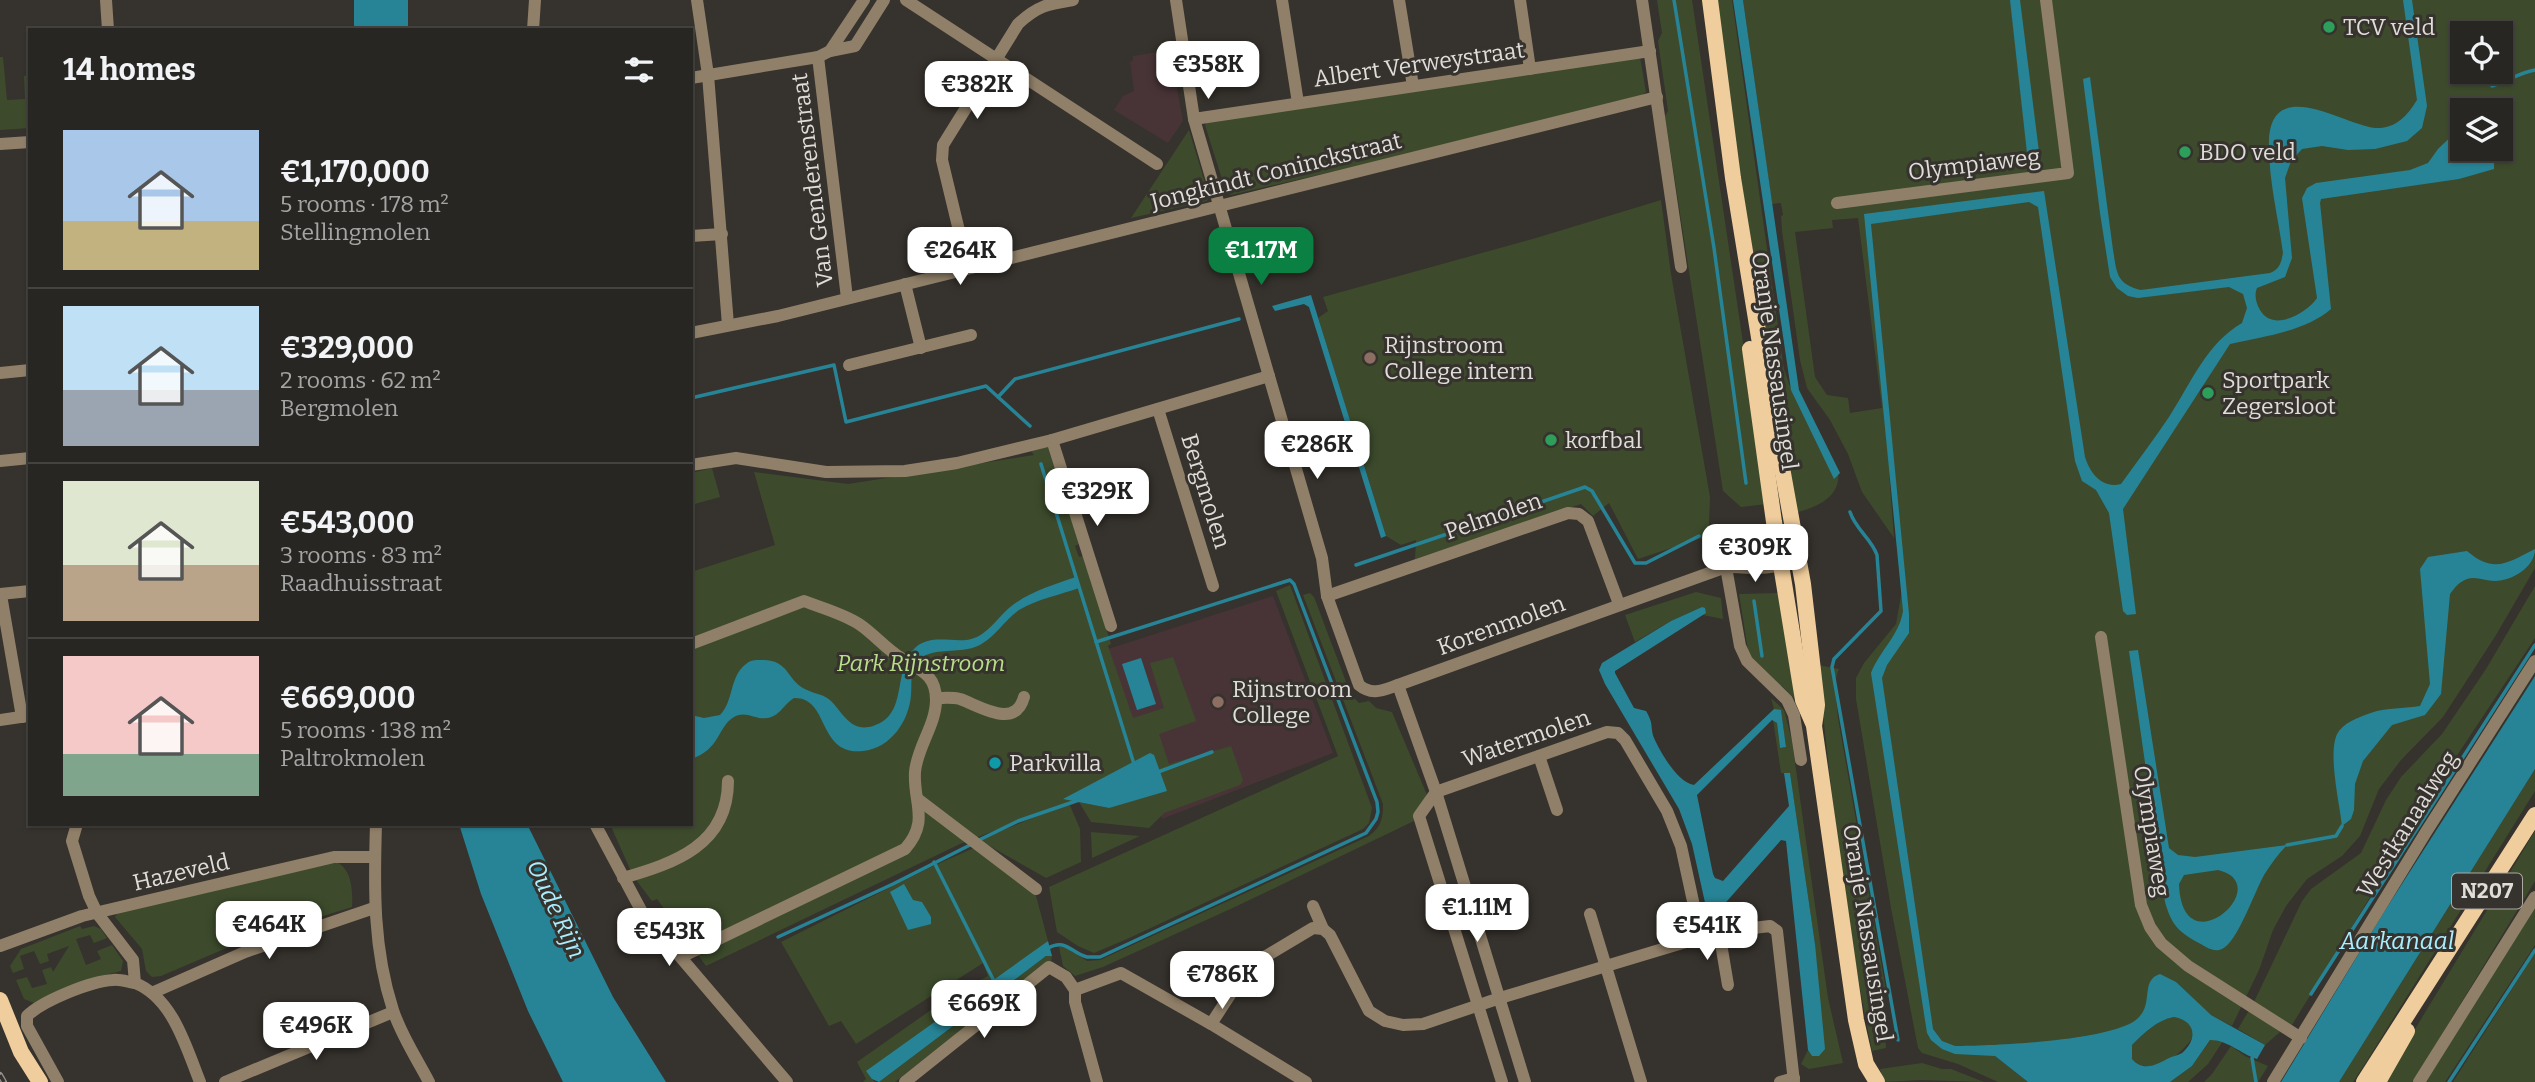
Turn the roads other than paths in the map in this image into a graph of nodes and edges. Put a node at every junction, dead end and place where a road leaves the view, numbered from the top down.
1 (106, 0) edge
2 (535, 0) edge
3 (697, 0) edge
4 (864, 0) edge
5 (884, 0) edge
6 (906, 0) edge
7 (1073, 0) edge
8 (1176, 0) edge
9 (1282, 0) edge
10 (1399, 0) edge
11 (1520, 0) edge
12 (1643, 0) edge
13 (1700, 0) edge
14 (1710, 0) edge
15 (2046, 0) edge
16 (108, 28) edge
17 (533, 28) edge
18 (1650, 51) junction
19 (824, 54) junction
20 (997, 59) junction
21 (1530, 69) junction
22 (708, 75) junction
23 (693, 78) edge
24 (1413, 86) junction
25 (1657, 97) junction
26 (1298, 103) junction
27 (1194, 119) junction
28 (28, 142) edge
29 (0, 144) edge
30 (1157, 164) dead end
31 (1837, 203) dead end
32 (1221, 206) junction
33 (722, 234) junction
34 (693, 236) edge
35 (1681, 267) dead end
36 (968, 268) junction
37 (905, 284) junction
38 (847, 299) junction
39 (728, 325) junction
40 (693, 333) edge
41 (971, 335) dead end
42 (921, 348) junction
43 (849, 365) dead end
44 (28, 370) edge
45 (0, 373) edge
46 (1269, 376) junction
47 (1158, 409) junction
48 (1052, 440) junction
49 (28, 458) edge
50 (0, 461) edge
51 (693, 465) edge
52 (1778, 548) junction
53 (1797, 551) junction
54 (1781, 565) junction
55 (1726, 568) junction
56 (1213, 586) dead end
57 (28, 591) edge
58 (1, 595) edge
59 (1327, 596) junction
60 (1619, 604) junction
61 (1111, 626) dead end
62 (2101, 637) dead end
63 (693, 642) edge
64 (2535, 662) edge
65 (1398, 685) junction
66 (1024, 697) dead end
67 (937, 698) junction
68 (26, 716) edge
69 (0, 720) edge
70 (1814, 726) junction
71 (1539, 757) junction
72 (1801, 760) dead end
73 (728, 781) dead end
74 (1436, 792) junction
75 (919, 800) junction
76 (1557, 810) dead end
77 (2535, 815) edge
78 (76, 826) edge
79 (376, 826) edge
80 (596, 826) edge
81 (375, 857) junction
82 (623, 878) junction
83 (1036, 889) dead end
84 (2535, 897) edge
85 (1312, 906) dead end
86 (374, 908) junction
87 (97, 913) junction
88 (1590, 914) dead end
89 (1323, 929) junction
90 (1719, 932) junction
91 (1701, 938) junction
92 (0, 946) edge
93 (681, 957) junction
94 (1606, 965) junction
95 (2440, 967) junction
96 (135, 983) junction
97 (1728, 985) dead end
98 (1075, 990) junction
99 (154, 992) junction
100 (1500, 998) junction
101 (0, 1000) edge
102 (1479, 1006) junction
103 (393, 1012) junction
104 (1210, 1024) junction
105 (0, 1025) edge
106 (2301, 1038) junction
107 (21, 1052) junction
108 (1864, 1059) junction
109 (1285, 1077) edge
110 (1794, 1080) edge
111 (40, 1082) edge
112 (58, 1082) edge
113 (200, 1082) edge
114 (225, 1082) edge
115 (429, 1082) edge
116 (788, 1082) edge
117 (905, 1082) edge
118 (1097, 1082) edge
119 (1306, 1082) edge
120 (1502, 1082) edge
121 (1525, 1082) edge
122 (1640, 1082) edge
123 (1780, 1082) edge
124 (1863, 1082) edge
125 (1877, 1082) edge
126 (2273, 1082) edge
127 (2364, 1082) edge
128 (2378, 1082) edge
129 (2420, 1082) edge

1 - 16 street
2 - 17 street
3 - 22 street
4 - 19 street
5 - 19 street
6 - 20 street
7 - 20 street
8 - 27 street, Korenmolen
9 - 26 street
10 - 24 street
11 - 21 street
12 - 18 street
13 - 52 main road, Oranje Nassausingel
14 - 53 main road, Oranje Nassausingel
15 - 31 street, Olympiaweg
18 - 21 street, Albert Verweystraat
18 - 25 street
19 - 22 street
19 - 38 street, Van Genderenstraat
20 - 30 street
20 - 36 street
21 - 24 street, Albert Verweystraat
22 - 23 street
22 - 33 street
24 - 26 street, Albert Verweystraat
25 - 32 street, Jongkindt Coninckstraat
25 - 35 street
26 - 27 street, Albert Verweystraat
27 - 32 street, Korenmolen
28 - 29 street
32 - 36 street, Jongkindt Coninckstraat
32 - 46 street, Korenmolen
33 - 34 street
33 - 39 street
36 - 37 street, Jongkindt Coninckstraat
37 - 38 street, Jongkindt Coninckstraat
37 - 42 street
38 - 39 street, Jongkindt Coninckstraat
39 - 40 street, Jongkindt Coninckstraat
41 - 42 street
42 - 43 street
44 - 45 street
46 - 47 street, Bergmolen
46 - 59 street, Korenmolen
47 - 48 street, Bergmolen
47 - 56 street, Bergmolen
48 - 51 street, Bergmolen
48 - 61 street
49 - 50 street
52 - 53 street, Korenmolen
52 - 54 main road, Oranje Nassausingel
52 - 55 street, Korenmolen
53 - 54 street
53 - 70 main road, Oranje Nassausingel
54 - 55 street, Korenmolen
54 - 70 main road, Oranje Nassausingel
55 - 60 street, Korenmolen
55 - 72 street
57 - 58 street
58 - 68 street
59 - 60 street, Pelmolen
59 - 65 street, Korenmolen
60 - 65 street, Korenmolen
62 - 106 street, Olympiaweg
63 - 67 street
64 - 106 street, Westkanaalweg
65 - 74 street
66 - 67 street
67 - 75 street
68 - 69 street
70 - 108 main road, Oranje Nassausingel
71 - 74 street, Watermolen
71 - 76 street
71 - 91 street, Watermolen
73 - 82 street
74 - 100 street
74 - 102 street
75 - 83 street
75 - 93 street
77 - 95 main road, N207
78 - 87 street
79 - 81 street
80 - 82 street
81 - 86 street
81 - 87 street, Hazeveld
82 - 93 street
84 - 129 street
85 - 89 street
86 - 99 street
86 - 103 street
87 - 92 street, Hazeveld
87 - 96 street
88 - 94 street
89 - 102 street
89 - 104 street
90 - 91 street
90 - 97 street
90 - 110 street
91 - 94 street
93 - 116 street
94 - 100 street
94 - 122 street
95 - 127 main road, N207
95 - 128 main road, N207
96 - 99 street
96 - 112 street
98 - 104 street
98 - 117 street
98 - 118 street
99 - 113 street
100 - 102 street
100 - 121 street
101 - 107 main road
102 - 120 street
103 - 114 street
103 - 115 street
104 - 109 street
105 - 107 main road
106 - 126 street, Westkanaalweg
107 - 111 main road
108 - 124 main road, Oranje Nassausingel
108 - 125 main road, Oranje Nassausingel
109 - 119 street
110 - 123 street

